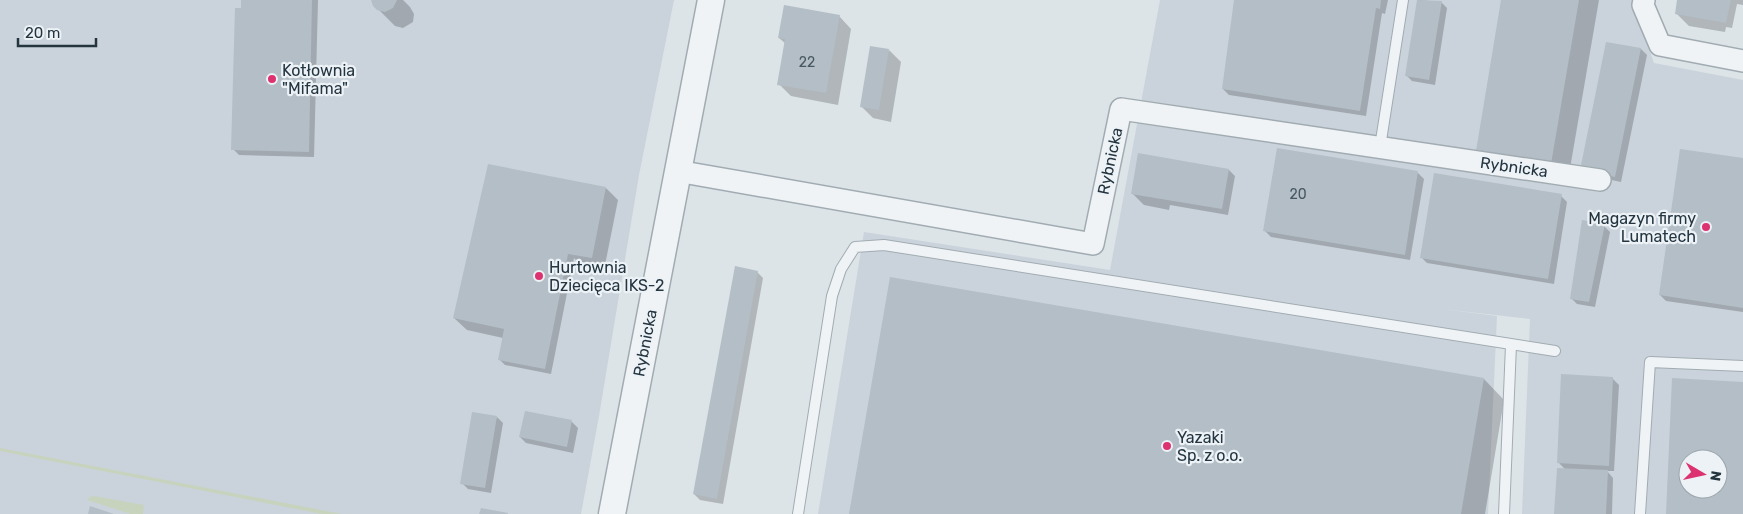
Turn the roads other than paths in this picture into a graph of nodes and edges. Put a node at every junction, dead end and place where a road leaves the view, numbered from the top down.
1 (711, 0) edge
2 (1403, 0) edge
3 (1644, 0) edge
4 (1743, 61) edge
5 (1380, 147) junction
6 (677, 171) junction
7 (1600, 180) dead end
8 (1511, 345) junction
9 (1555, 352) dead end
10 (1743, 366) edge
11 (612, 514) edge
12 (798, 514) edge
13 (1504, 514) edge
14 (1640, 514) edge

1 - 6 street, Rybnicka
2 - 5 lane
3 - 4 street
5 - 6 street, Rybnicka
5 - 7 street, Rybnicka
6 - 11 street, Rybnicka
8 - 9 lane
8 - 12 lane
8 - 13 lane
10 - 14 lane

